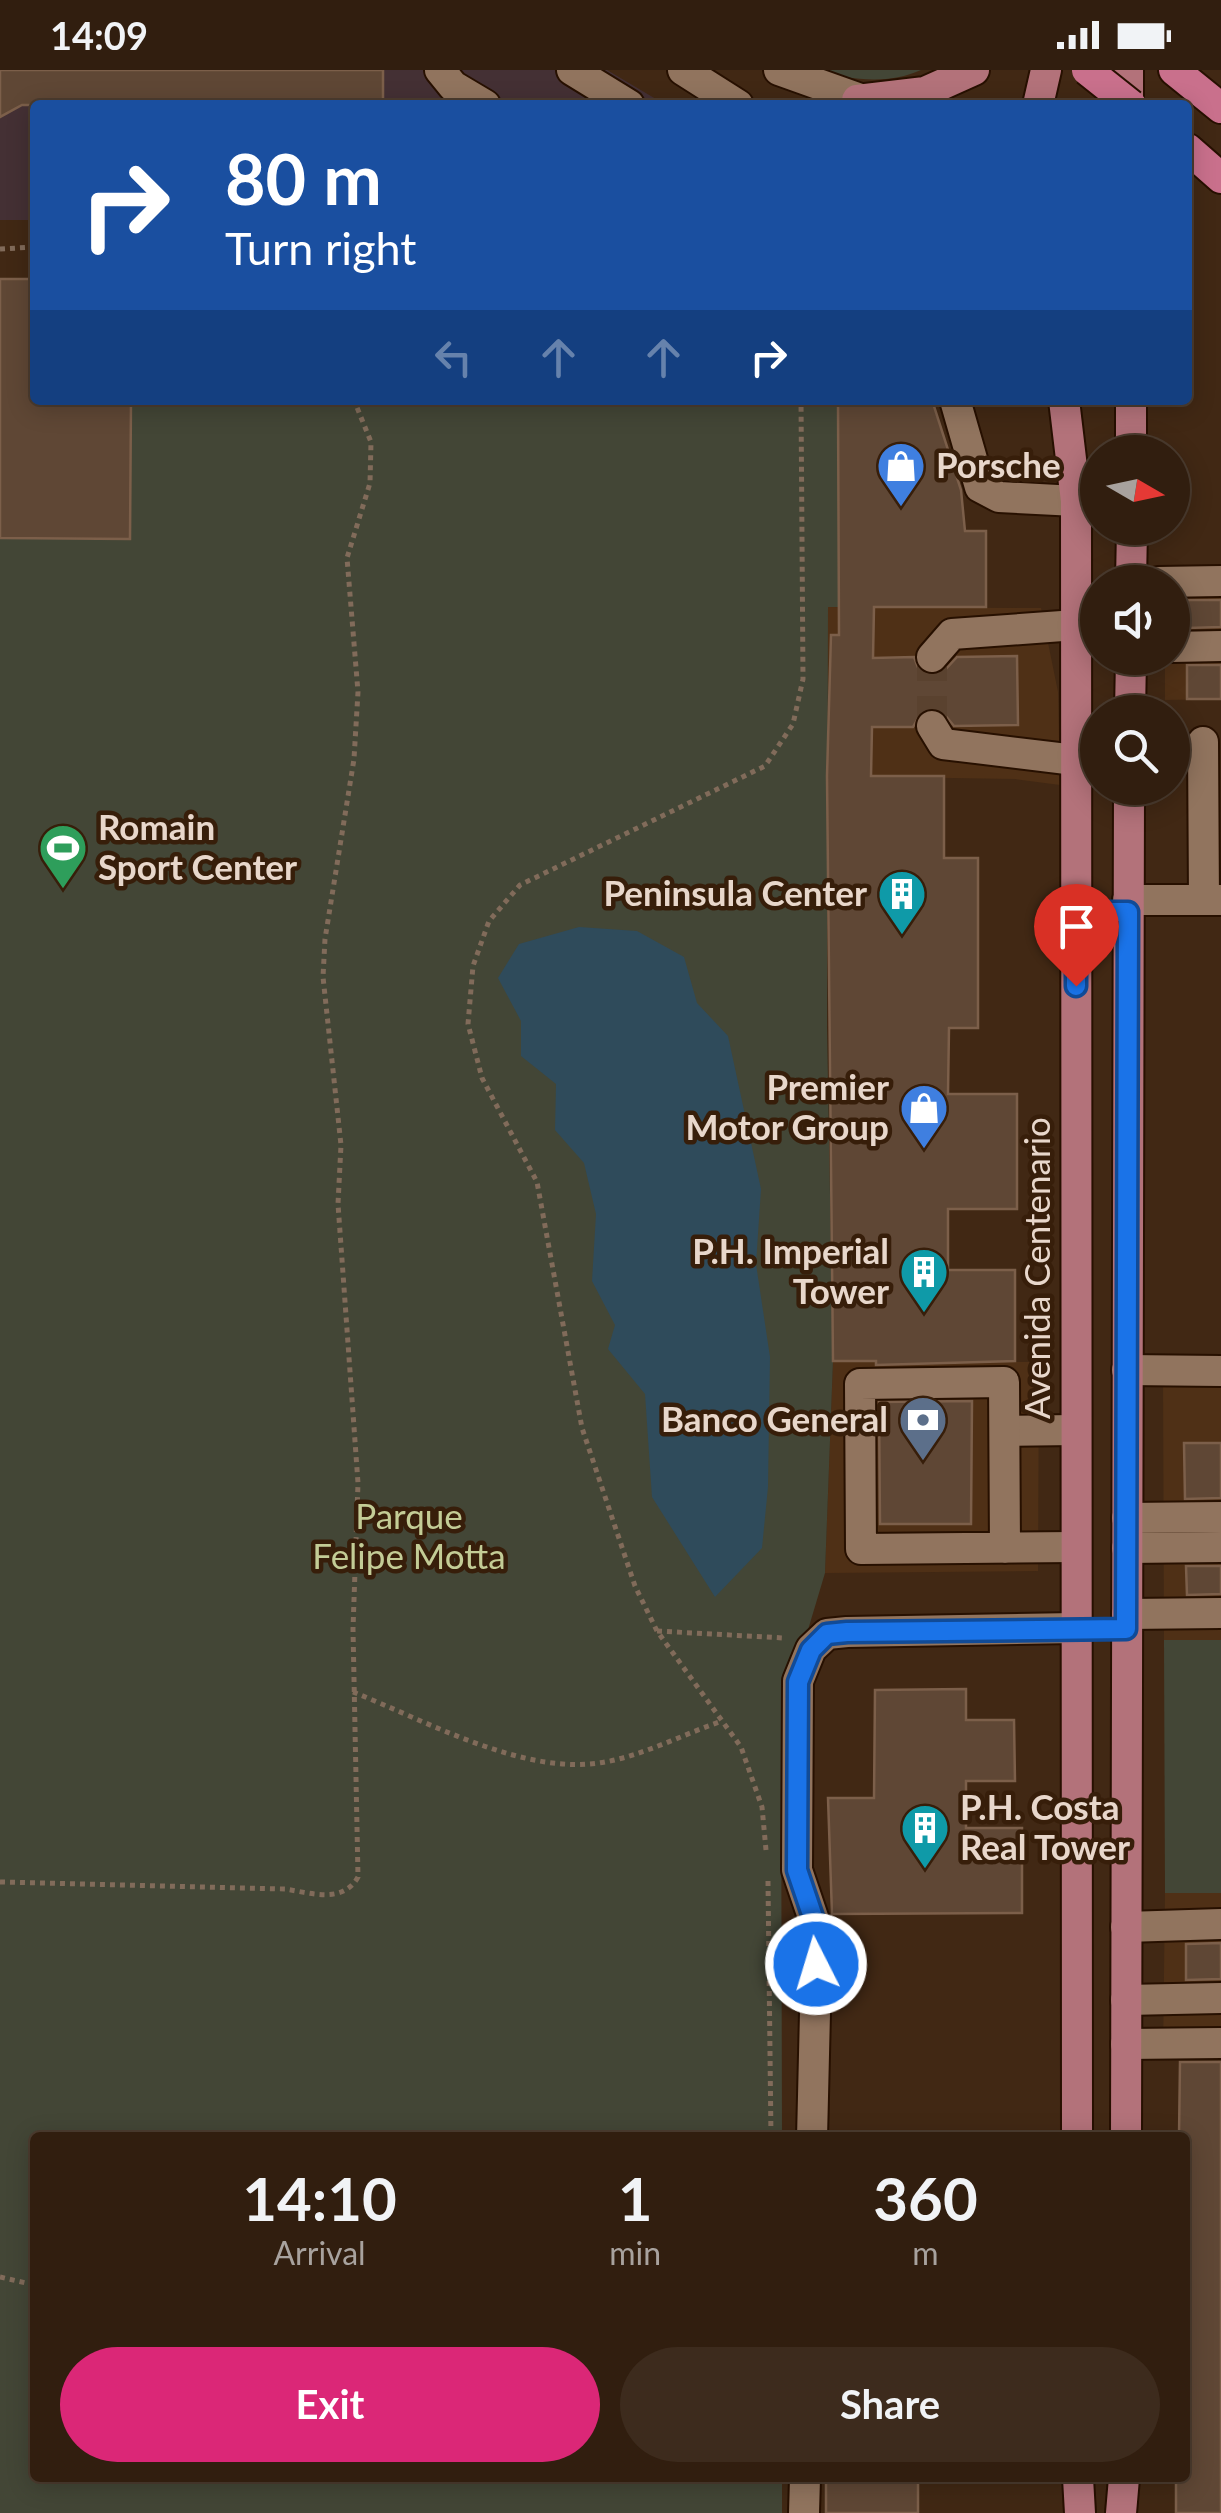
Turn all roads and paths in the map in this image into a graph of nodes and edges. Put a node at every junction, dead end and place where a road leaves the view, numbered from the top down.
1 (440, 70) edge
2 (572, 70) edge
3 (779, 70) edge
4 (974, 70) edge
5 (1046, 70) edge
6 (1087, 70) edge
7 (1128, 70) edge
8 (1174, 70) edge
9 (694, 73) edge
10 (477, 100) edge
11 (621, 100) edge
12 (731, 100) edge
13 (862, 100) edge
14 (879, 100) edge
15 (1039, 100) edge
16 (1124, 100) edge
17 (1130, 100) edge
18 (1221, 108) edge
19 (1192, 153) edge
20 (1221, 178) edge
21 (30, 247) edge
22 (0, 249) edge
23 (356, 405) edge
24 (801, 405) edge
25 (956, 405) edge
26 (1046, 405) edge
27 (1065, 405) edge
28 (1131, 405) edge
29 (1132, 435) edge
30 (1075, 489) junction
31 (1221, 580) edge
32 (1190, 581) edge
33 (1076, 625) junction
34 (1221, 646) edge
35 (1190, 647) edge
36 (932, 657) dead end
37 (1076, 693) junction
38 (1087, 695) edge
39 (932, 726) dead end
40 (1203, 742) dead end
41 (1075, 760) junction
42 (1129, 805) edge
43 (1212, 900) edge
44 (1128, 906) junction
45 (1076, 912) junction
46 (1127, 1370) junction
47 (1221, 1371) edge
48 (1075, 1430) junction
49 (1005, 1431) junction
50 (1221, 1517) edge
51 (1127, 1533) junction
52 (1221, 1546) edge
53 (1075, 1547) junction
54 (1005, 1548) junction
55 (1221, 1613) edge
56 (1126, 1621) junction
57 (1075, 1628) junction
58 (657, 1631) junction
59 (811, 1650) junction
60 (353, 1692) junction
61 (722, 1720) junction
62 (766, 1860) dead end
63 (768, 1878) dead end
64 (0, 1882) edge
65 (1221, 1924) edge
66 (1126, 1926) junction
67 (1221, 1998) edge
68 (1126, 2000) junction
69 (1221, 2042) edge
70 (1126, 2044) junction
71 (771, 2132) edge
72 (812, 2132) edge
73 (1077, 2132) edge
74 (1126, 2132) edge
75 (0, 2277) edge
76 (30, 2284) edge
77 (805, 2482) edge
78 (1078, 2482) edge
79 (1124, 2482) edge
80 (804, 2513) edge
81 (1080, 2513) edge
82 (1122, 2513) edge

1 - 10 street
2 - 11 street
3 - 13 street
4 - 14 main road
5 - 15 main road
6 - 16 highway, bridge
7 - 17 main road
8 - 18 highway
9 - 12 street
19 - 20 highway
21 - 22 path
23 - 60 path
24 - 58 path
25 - 30 street
26 - 30 main road
27 - 30 main road, Avenida Centenario
28 - 29 main road
30 - 33 main road, Avenida Centenario
31 - 32 street
33 - 36 street
33 - 37 main road, Avenida Centenario
34 - 35 street
37 - 38 main road
37 - 41 main road, Avenida Centenario
39 - 41 street
40 - 43 street
41 - 45 main road, Avenida Centenario
42 - 44 main road
43 - 44 street
44 - 45 main road
44 - 46 main road
45 - 48 main road, Avenida Centenario
46 - 47 street
46 - 51 main road
48 - 49 street
48 - 53 main road, Avenida Centenario
49 - 54 street
49 - 54 street
50 - 51 street
51 - 52 street
51 - 56 main road
53 - 54 street
53 - 57 main road, Avenida Centenario
55 - 56 street
56 - 57 main road
56 - 66 main road
57 - 59 street
57 - 73 main road, Avenida Centenario
58 - 59 path
58 - 61 path
59 - 72 street
60 - 61 path
60 - 64 path
61 - 62 path
63 - 71 path
65 - 66 street
66 - 68 main road
67 - 68 street
68 - 70 main road
69 - 70 street
70 - 74 main road
75 - 76 path
77 - 80 street
78 - 81 main road
79 - 82 main road

